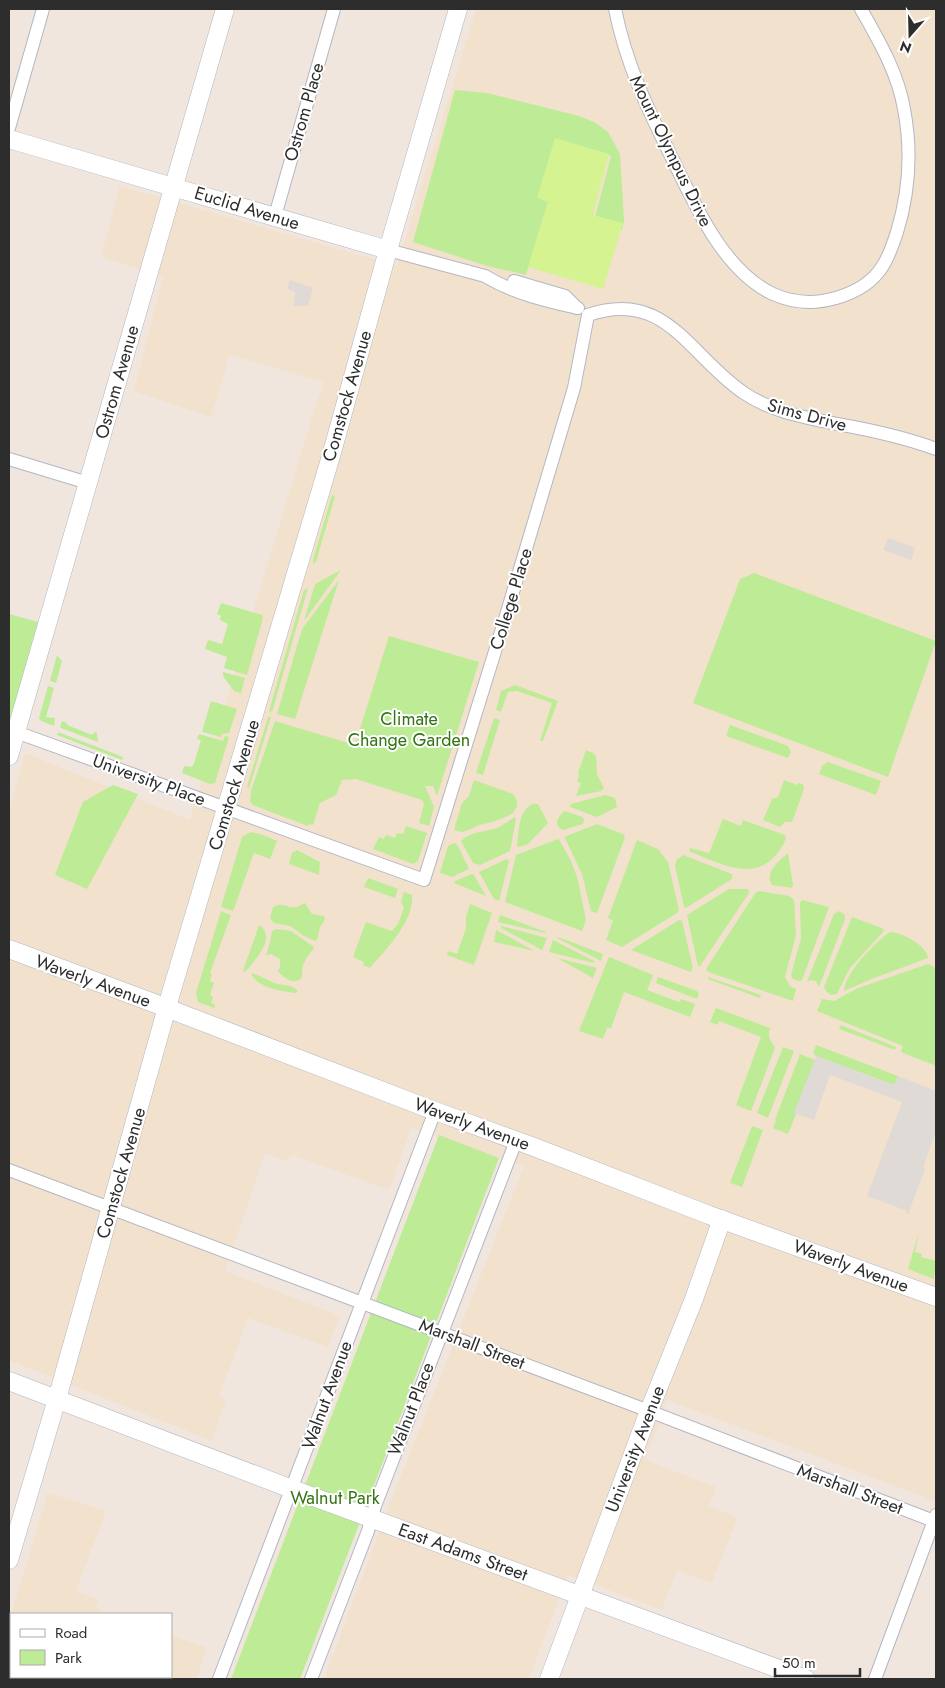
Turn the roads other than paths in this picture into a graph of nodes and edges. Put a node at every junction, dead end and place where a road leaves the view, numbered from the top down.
1 (43, 9) edge
2 (225, 9) edge
3 (334, 9) edge
4 (458, 9) edge
5 (615, 9) edge
6 (861, 9) edge
7 (9, 128) edge
8 (9, 139) edge
9 (173, 186) junction
10 (275, 216) junction
11 (388, 250) junction
12 (583, 312) junction
13 (936, 449) edge
14 (9, 459) edge
15 (88, 483) junction
16 (16, 732) junction
17 (9, 756) edge
18 (227, 808) junction
19 (424, 880) joint
20 (9, 949) edge
21 (167, 1008) junction
22 (435, 1111) junction
23 (516, 1141) junction
24 (9, 1170) edge
25 (111, 1208) junction
26 (722, 1219) junction
27 (936, 1297) edge
28 (361, 1303) junction
29 (440, 1333) junction
30 (9, 1381) edge
31 (57, 1399) junction
32 (649, 1411) junction
33 (292, 1489) junction
34 (371, 1518) junction
35 (935, 1518) edge
36 (9, 1560) edge
37 (580, 1595) junction
38 (219, 1679) edge
39 (311, 1679) edge
40 (549, 1679) edge
41 (806, 1679) edge
42 (875, 1679) edge

1 - 7 street
2 - 9 street, Ostrom Avenue
3 - 10 street, Ostrom Place
4 - 11 street, Comstock Avenue
5 - 6 street, Mount Olympus Drive
8 - 9 street, Euclid Avenue
9 - 10 street, Euclid Avenue
9 - 15 street, Ostrom Avenue
10 - 11 street, Euclid Avenue
11 - 12 street, Euclid Avenue
11 - 18 street, Comstock Avenue
12 - 13 street, Sims Drive
12 - 19 street, College Place
14 - 15 street
15 - 16 street, Ostrom Avenue
16 - 17 street, Ostrom Avenue
16 - 18 street, University Place
18 - 19 street, University Place
18 - 21 street, Comstock Avenue
20 - 21 street, Waverly Avenue
21 - 22 street, Waverly Avenue
21 - 25 street, Comstock Avenue
22 - 23 street, Waverly Avenue
22 - 28 street, Walnut Avenue
23 - 26 street, Waverly Avenue
23 - 29 street, Walnut Place
24 - 25 street, Marshall Street
25 - 28 street, Marshall Street
25 - 31 street, Comstock Avenue
26 - 27 street, Waverly Avenue
26 - 32 street, University Avenue
28 - 29 street, Marshall Street
28 - 33 street, Walnut Avenue
29 - 32 street, Marshall Street
29 - 34 street, Walnut Place
30 - 31 street, East Adams Street
31 - 33 street, East Adams Street
31 - 36 street, Comstock Avenue
32 - 35 street, Marshall Street
32 - 37 street, University Avenue
33 - 34 street, East Adams Street
33 - 38 street, Walnut Avenue
34 - 37 street, East Adams Street
34 - 39 street, Walnut Place
35 - 42 street
37 - 40 street, University Avenue
37 - 41 street, East Adams Street

